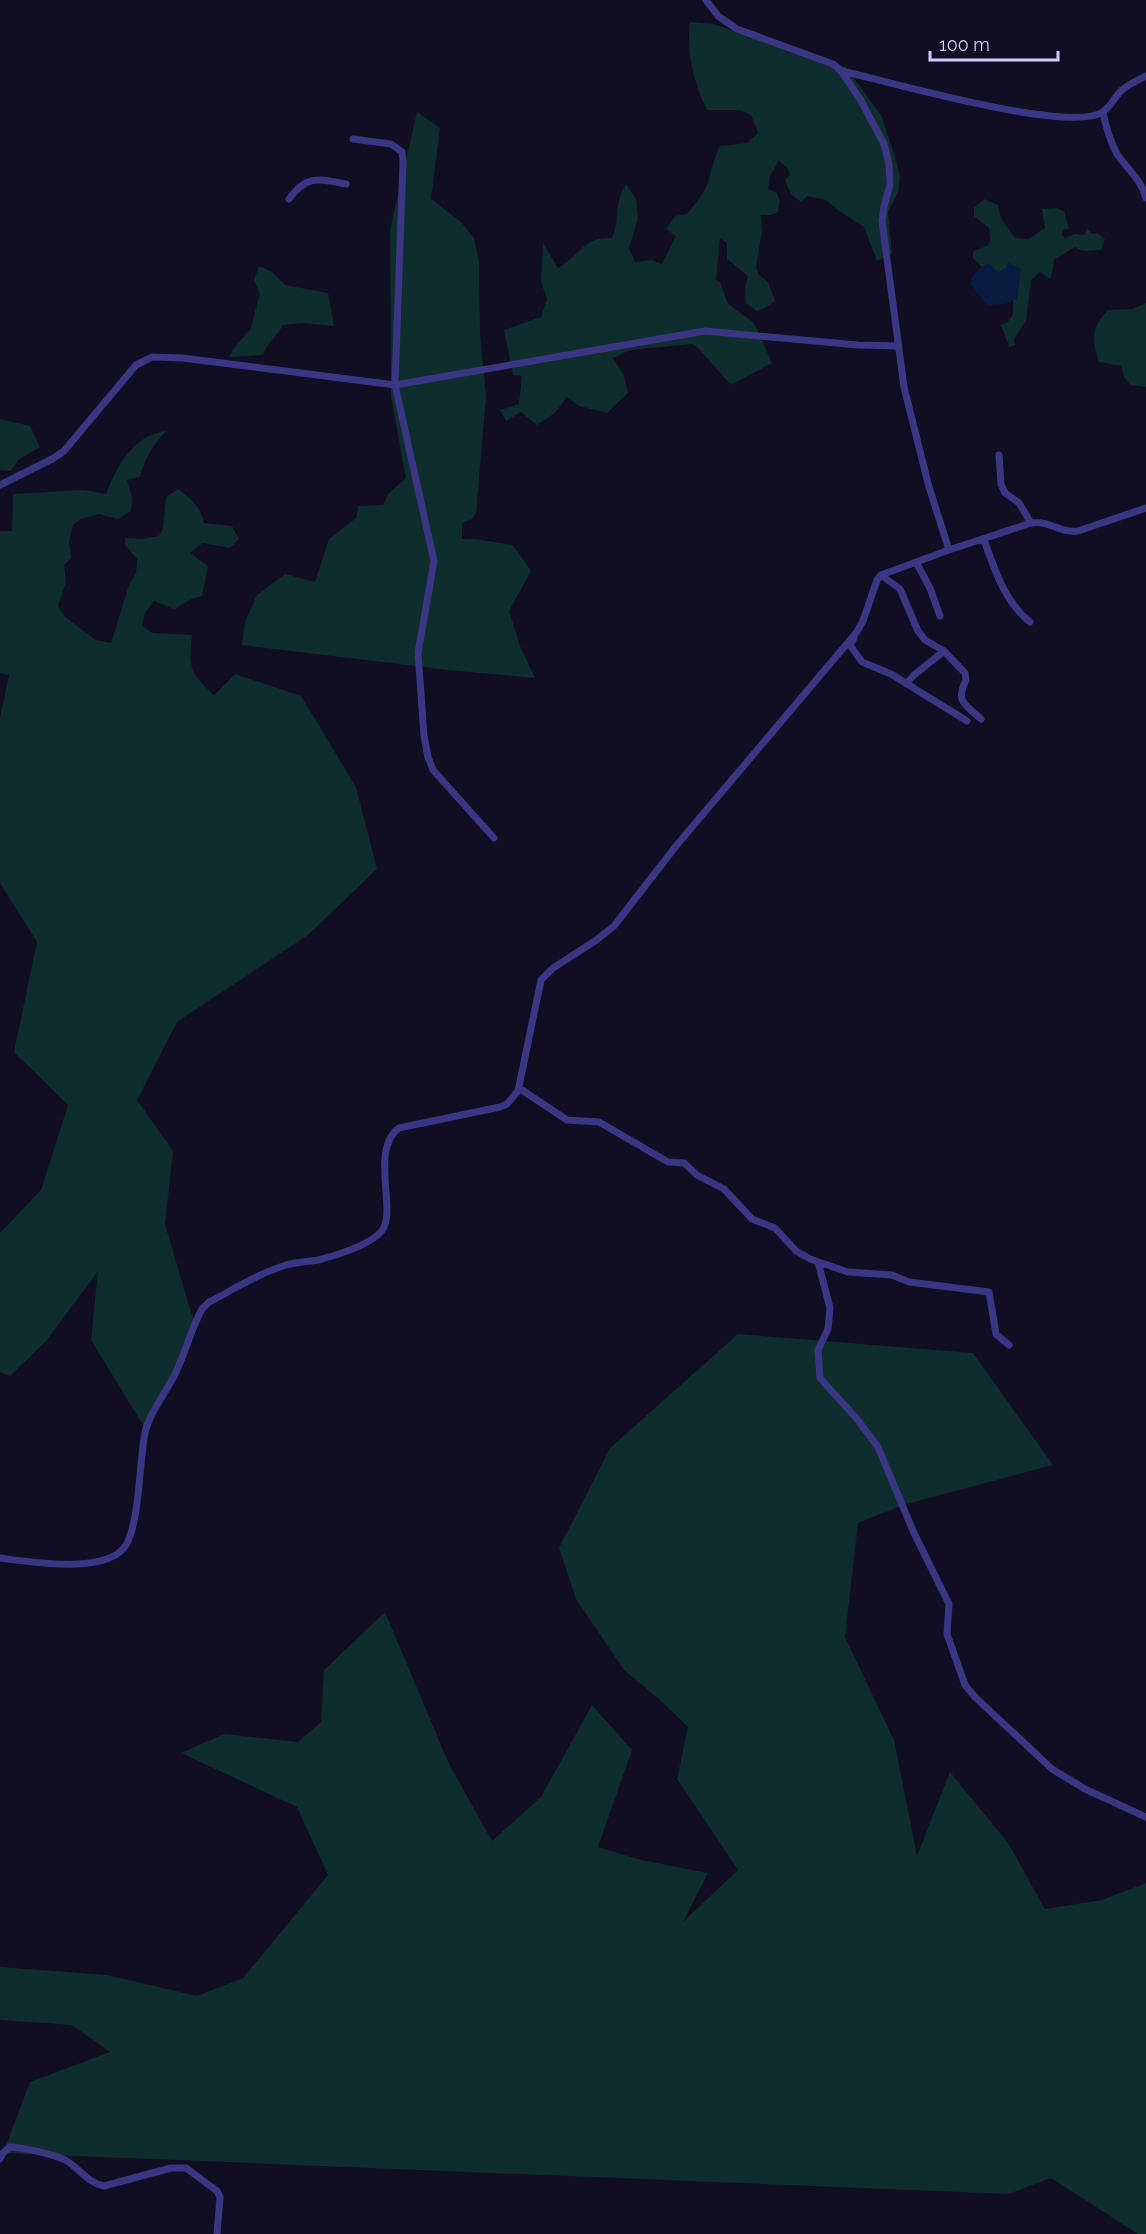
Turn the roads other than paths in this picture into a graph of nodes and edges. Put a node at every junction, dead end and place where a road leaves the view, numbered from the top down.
1 (706, 0) edge
2 (841, 71) junction
3 (1146, 76) edge
4 (1103, 113) junction
5 (353, 139) dead end
6 (346, 184) dead end
7 (1146, 198) edge
8 (289, 199) dead end
9 (898, 346) junction
10 (395, 385) junction
11 (999, 455) dead end
12 (0, 485) edge
13 (1146, 508) edge
14 (1031, 523) junction
15 (984, 540) junction
16 (949, 550) junction
17 (916, 562) junction
18 (881, 575) junction
19 (940, 616) dead end
20 (1030, 622) dead end
21 (856, 633) junction
22 (944, 651) junction
23 (906, 684) junction
24 (981, 719) dead end
25 (967, 721) dead end
26 (494, 838) dead end
27 (519, 1088) junction
28 (818, 1262) junction
29 (1009, 1345) dead end
30 (0, 1558) edge
31 (1146, 1817) edge
32 (0, 2159) edge
33 (217, 2234) edge

1 - 2 street
2 - 4 street
2 - 9 street
3 - 4 street
4 - 7 street
5 - 10 street
6 - 8 street
9 - 10 street
9 - 16 street
10 - 12 street
10 - 26 street
11 - 14 street
13 - 14 street
14 - 15 street
15 - 16 street
15 - 20 street
16 - 17 street
17 - 18 street
17 - 19 street
18 - 21 street
18 - 22 street
21 - 23 street
21 - 27 street
22 - 23 street
22 - 24 street
23 - 25 street
27 - 28 street
27 - 30 street
28 - 29 street
28 - 31 street
32 - 33 street

